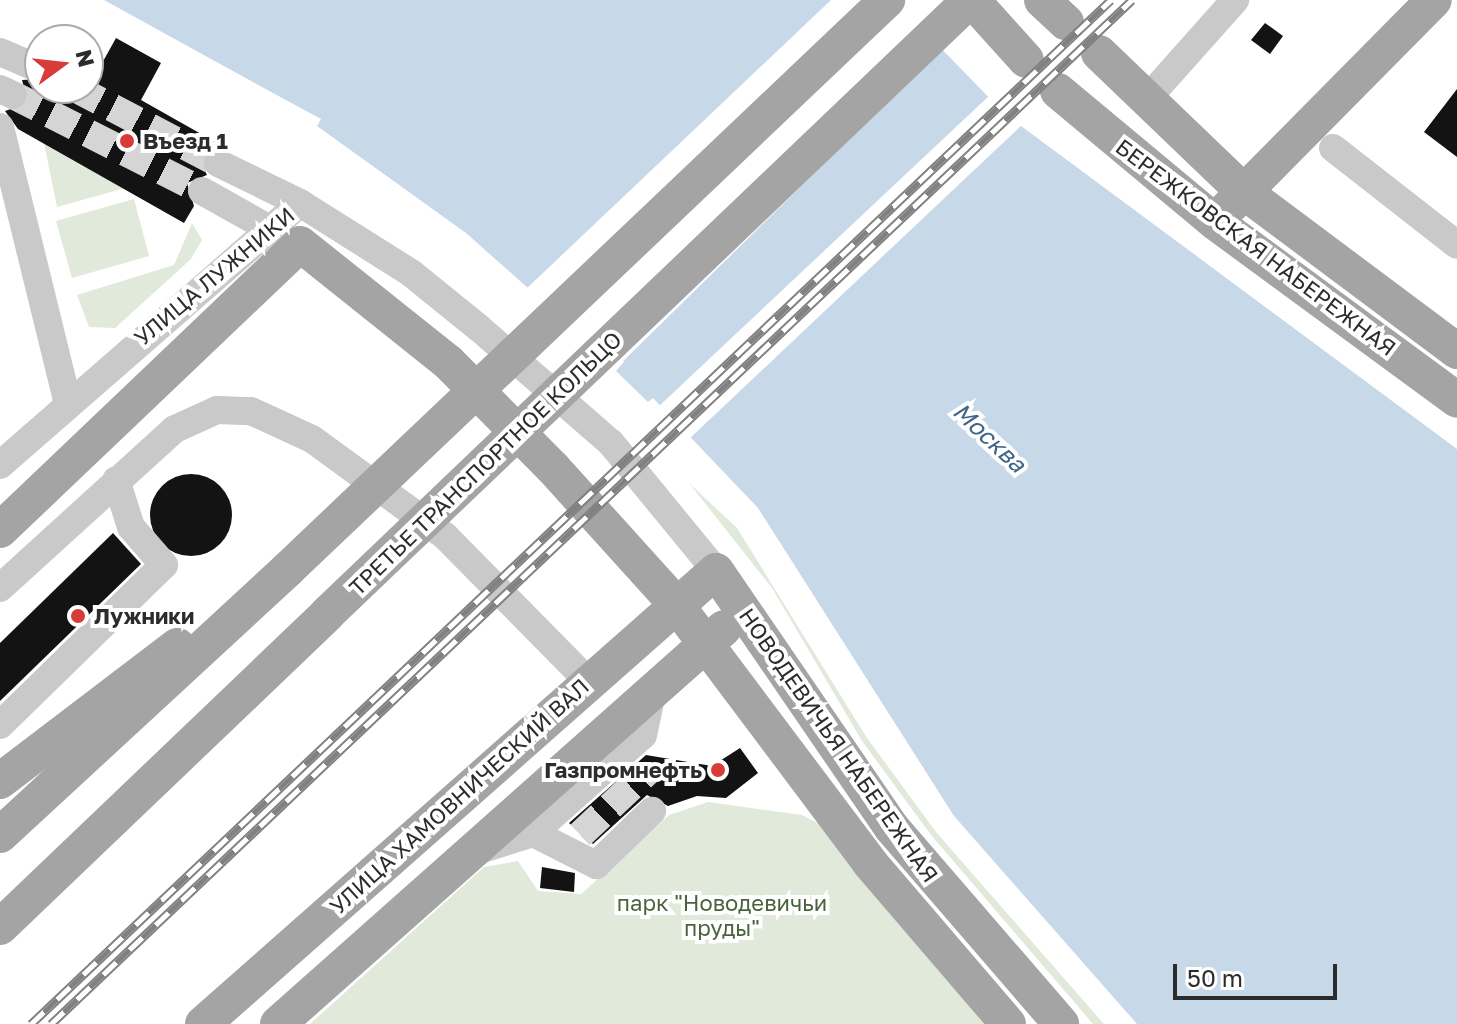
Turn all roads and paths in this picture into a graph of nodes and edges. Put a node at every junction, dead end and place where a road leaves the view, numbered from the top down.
1 (887, 0) edge
2 (1235, 0) edge
3 (1434, 0) edge
4 (982, 13) edge
5 (0, 52) edge
6 (1099, 53) dead end
7 (1026, 60) dead end
8 (24, 62) edge
9 (1058, 91) dead end
10 (1146, 100) junction
11 (0, 127) edge
12 (1333, 148) dead end
13 (218, 163) tunnel mouth
14 (202, 191) tunnel mouth
15 (1243, 191) junction
16 (300, 203) junction
17 (325, 219) junction
18 (1215, 222) junction
19 (285, 237) junction
20 (1457, 245) edge
21 (231, 307) junction
22 (128, 349) junction
23 (1457, 351) edge
24 (465, 378) junction
25 (67, 400) junction
26 (1457, 400) edge
27 (0, 465) edge
28 (364, 474) junction
29 (116, 480) junction
30 (0, 530) edge
31 (716, 571) junction
32 (272, 584) junction
33 (0, 588) edge
34 (675, 603) junction
35 (745, 612) junction
36 (706, 642) junction
37 (588, 681) junction
38 (653, 688) junction
39 (0, 725) edge
40 (0, 781) edge
41 (652, 811) dead end
42 (533, 833) junction
43 (0, 835) edge
44 (461, 858) junction
45 (0, 927) edge
46 (207, 1022) edge
47 (278, 1024) edge
48 (1008, 1024) edge
49 (1061, 1024) edge

1 - 32 main road, bridge
2 - 10 street
3 - 15 main road
4 - 7 main road
4 - 45 main road, ТРЕТЬЕ ТРАНСПОРТНОЕ КОЛЬЦО, bridge
5 - 8 street
6 - 10 main road, БЕРЕЖКОВСКАЯ НАБЕРЕЖНАЯ
9 - 18 main road, БЕРЕЖКОВСКАЯ НАБЕРЕЖНАЯ
10 - 15 main road, БЕРЕЖКОВСКАЯ НАБЕРЕЖНАЯ
11 - 25 street
12 - 20 street
13 - 16 street
14 - 19 street
15 - 18 main road
15 - 23 main road, БЕРЕЖКОВСКАЯ НАБЕРЕЖНАЯ
16 - 17 street
16 - 19 street, УЛИЦА ЛУЖНИКИ
17 - 19 street
17 - 31 street
18 - 26 main road, БЕРЕЖКОВСКАЯ НАБЕРЕЖНАЯ
19 - 21 main road
19 - 22 street, УЛИЦА ЛУЖНИКИ
19 - 24 main road, НОВОДЕВИЧЬЯ НАБЕРЕЖНАЯ
21 - 22 street, УЛИЦА ЛУЖНИКИ
21 - 30 main road
22 - 25 street, УЛИЦА ЛУЖНИКИ
24 - 28 street
24 - 34 main road, НОВОДЕВИЧЬЯ НАБЕРЕЖНАЯ
25 - 27 street, УЛИЦА ЛУЖНИКИ
28 - 29 street
28 - 37 street
29 - 33 street
29 - 39 street
31 - 34 main road, УЛИЦА ХАМОВНИЧЕСКИЙ ВАЛ
31 - 35 main road, НОВОДЕВИЧЬЯ НАБЕРЕЖНАЯ
32 - 40 main road
32 - 43 main road
34 - 36 main road, НОВОДЕВИЧЬЯ НАБЕРЕЖНАЯ
34 - 37 main road, УЛИЦА ХАМОВНИЧЕСКИЙ ВАЛ
35 - 36 main road
35 - 49 main road, НОВОДЕВИЧЬЯ НАБЕРЕЖНАЯ
36 - 38 main road
36 - 48 main road, НОВОДЕВИЧЬЯ НАБЕРЕЖНАЯ
37 - 46 main road, УЛИЦА ХАМОВНИЧЕСКИЙ ВАЛ
38 - 42 street
38 - 44 main road
41 - 42 street
42 - 44 street
44 - 47 main road

